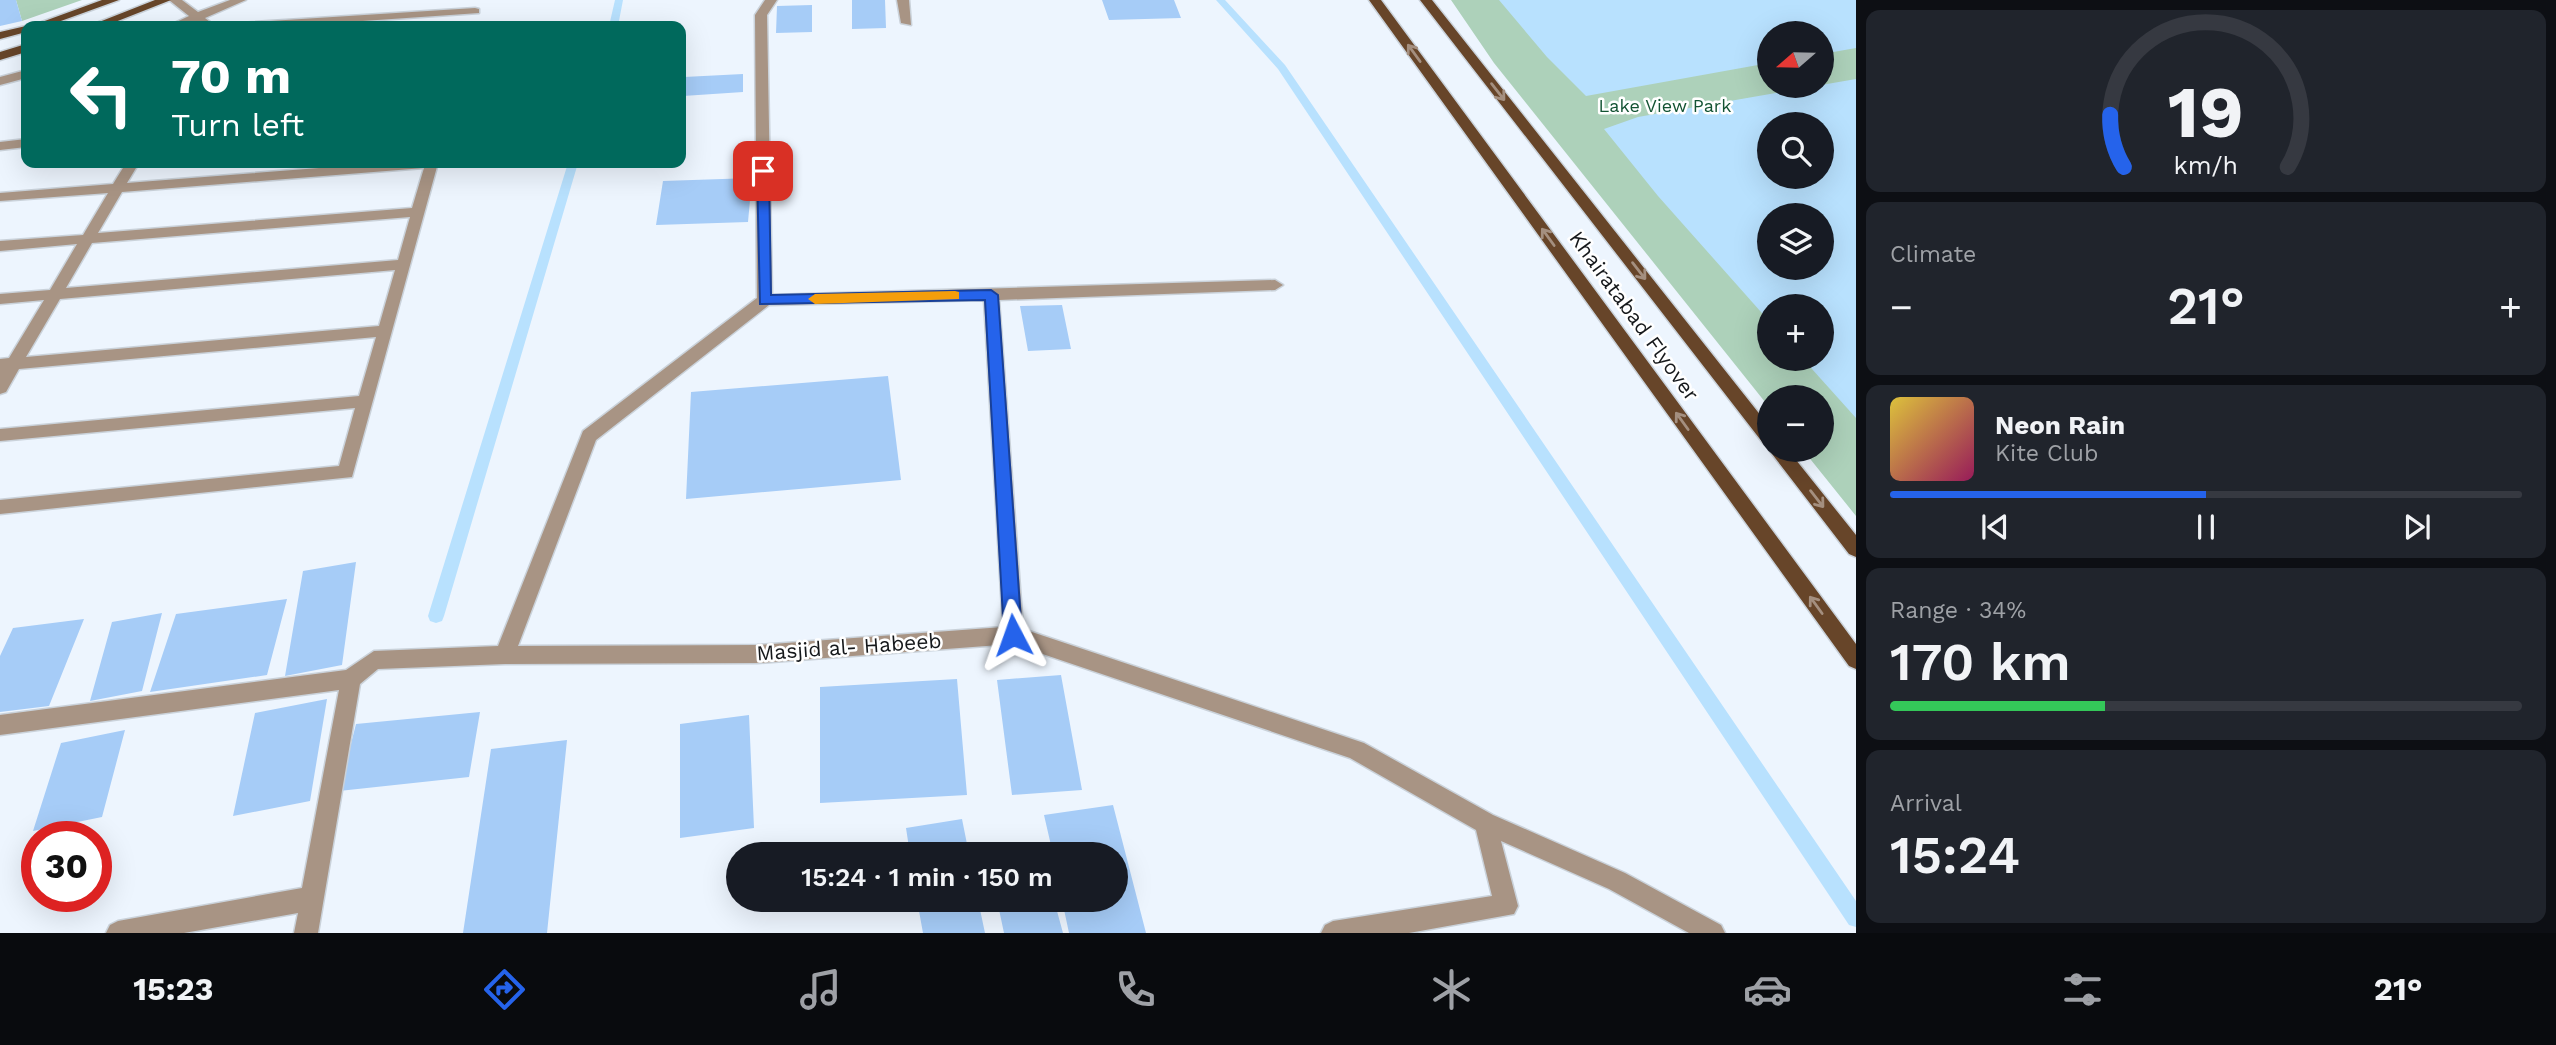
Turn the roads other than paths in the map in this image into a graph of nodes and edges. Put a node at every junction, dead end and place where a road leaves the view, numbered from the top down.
1 (113, 0) edge
2 (165, 0) edge
3 (175, 0) edge
4 (240, 0) edge
5 (771, 0) edge
6 (903, 0) edge
7 (1375, 0) edge
8 (1426, 0) edge
9 (475, 6) edge
10 (199, 17) junction
11 (52, 21) edge
12 (108, 21) edge
13 (188, 21) edge
14 (203, 21) edge
15 (299, 21) edge
16 (907, 23) dead end
17 (21, 30) edge
18 (0, 36) edge
19 (21, 50) edge
20 (0, 56) edge
21 (21, 75) edge
22 (0, 80) edge
23 (21, 144) edge
24 (0, 146) edge
25 (129, 168) edge
26 (367, 168) edge
27 (431, 168) edge
28 (118, 187) junction
29 (0, 197) edge
30 (419, 212) junction
31 (88, 238) junction
32 (0, 246) edge
33 (404, 264) junction
34 (1275, 285) dead end
35 (55, 294) junction
36 (991, 295) junction
37 (0, 299) edge
38 (765, 300) junction
39 (386, 331) junction
40 (7, 364) edge
41 (0, 388) edge
42 (366, 401) junction
43 (1757, 423) edge
44 (0, 435) edge
45 (1787, 462) edge
46 (0, 507) edge
47 (1856, 549) edge
48 (1013, 635) junction
49 (505, 655) junction
50 (1856, 660) edge
51 (351, 679) junction
52 (0, 725) edge
53 (1485, 823) junction
54 (314, 898) junction
55 (118, 933) edge
56 (306, 933) edge
57 (1333, 933) edge
58 (1713, 933) edge

1 - 11 main road
2 - 12 main road
3 - 10 street
4 - 10 street
5 - 38 street
6 - 16 street
50 -> 7 main road, Khairatabad Flyover
8 -> 43 main road, Khairatabad Flyover
9 - 15 street
10 - 13 street
10 - 14 street
17 - 18 main road
19 - 20 main road
21 - 22 street
23 - 24 street
25 - 28 street
26 - 28 street
27 - 30 street
28 - 29 street
28 - 31 street
30 - 31 street
30 - 33 street
31 - 32 street
31 - 35 street
33 - 35 street
33 - 39 street
34 - 36 street
35 - 37 street
35 - 40 street
36 - 38 street
36 - 48 street
38 - 49 street
39 - 40 street
39 - 42 street
40 - 41 street
42 - 44 street
42 - 46 street
45 -> 47 main road
48 - 49 street, Masjid al- Habeeb
48 - 53 street, Masjid al- Habeeb
49 - 51 street, Masjid al- Habeeb
51 - 52 street
51 - 54 street
53 - 57 street
53 - 58 street, Masjid al- Habeeb
54 - 55 street
54 - 56 street

